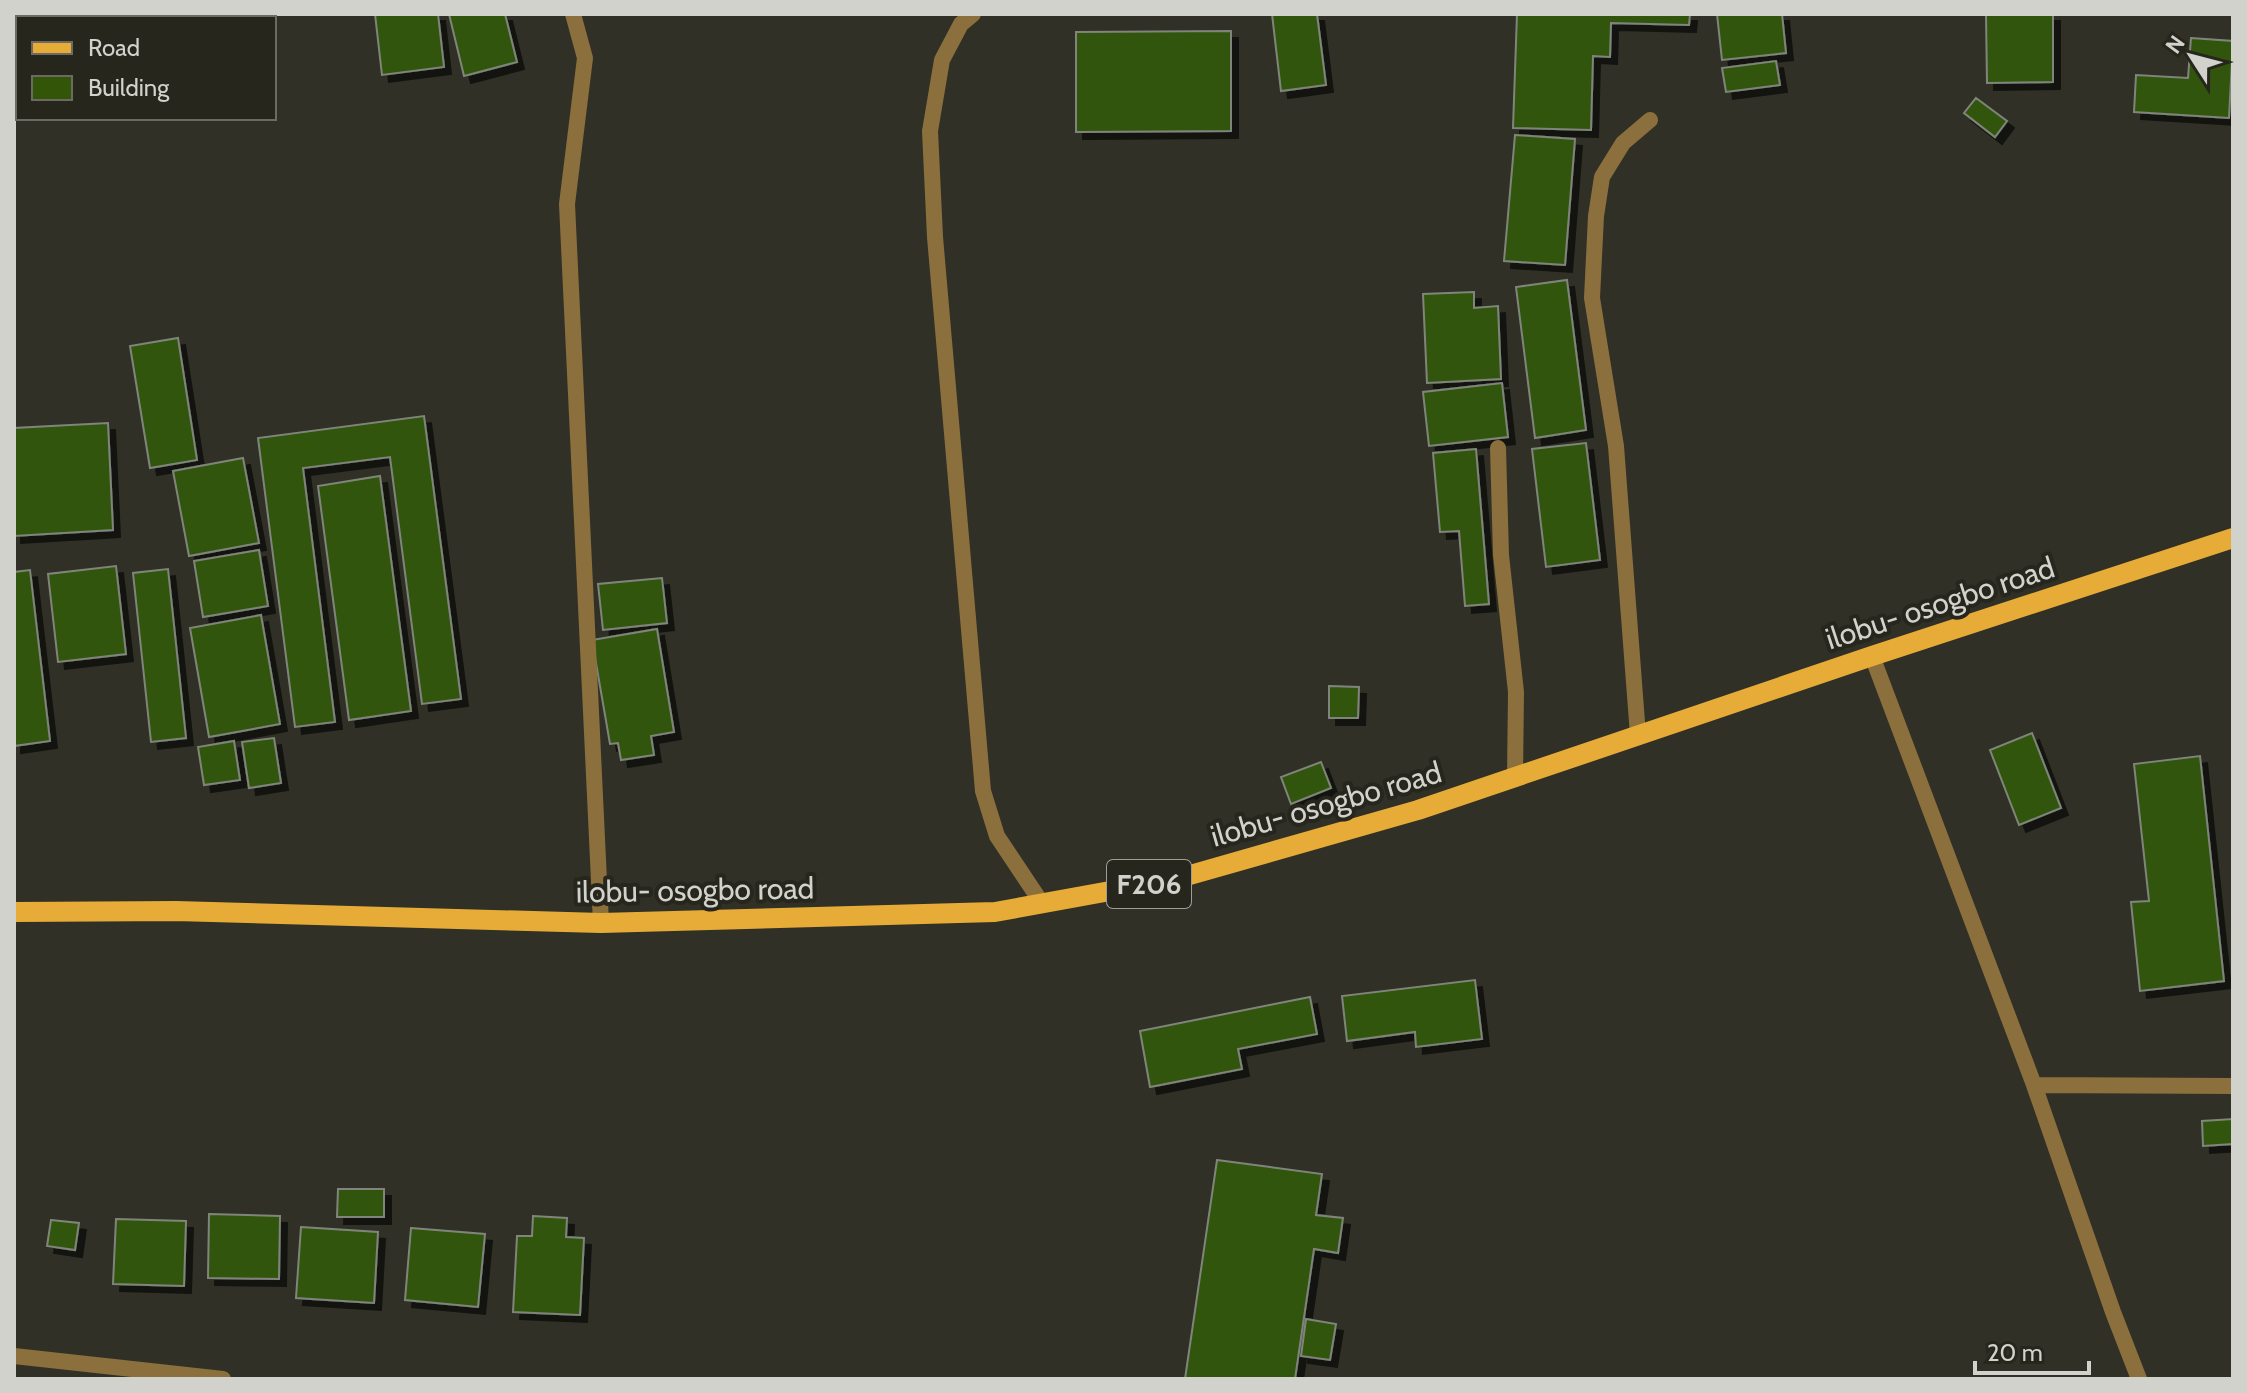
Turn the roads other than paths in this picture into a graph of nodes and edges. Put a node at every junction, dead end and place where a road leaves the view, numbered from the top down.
1 (573, 14) edge
2 (973, 14) edge
3 (1650, 120) dead end
4 (1498, 448) dead end
5 (2233, 538) edge
6 (1872, 656) junction
7 (1638, 735) junction
8 (1515, 777) junction
9 (1041, 902) junction
10 (14, 912) edge
11 (601, 923) junction
12 (2034, 1085) junction
13 (2233, 1086) edge
14 (14, 1356) edge
15 (223, 1379) edge
16 (2139, 1379) edge

1 - 11 street
2 - 9 street
3 - 7 street
4 - 8 street
5 - 6 main road, ilobu- osogbo road / F206
6 - 7 main road, ilobu- osogbo road / F206
6 - 12 street
7 - 8 main road, ilobu- osogbo road / F206
8 - 9 main road, ilobu- osogbo road / F206
9 - 11 main road, ilobu- osogbo road / F206
10 - 11 main road, ilobu- osogbo road / F206
12 - 13 street
12 - 16 street
14 - 15 street

